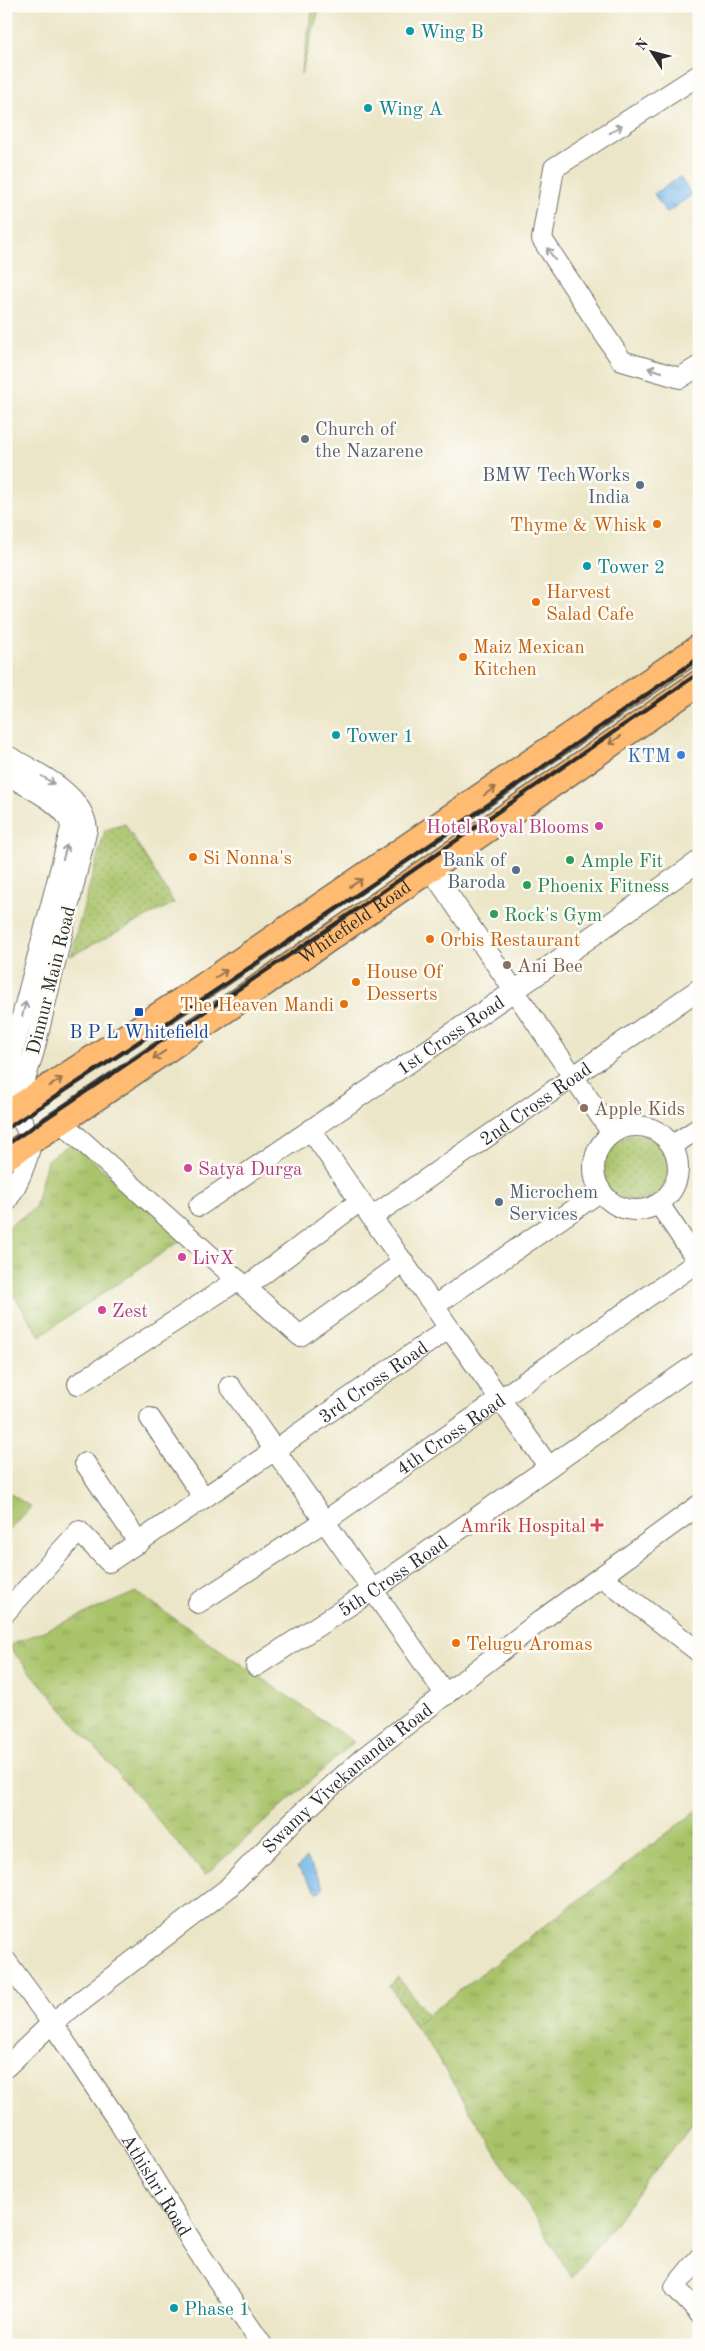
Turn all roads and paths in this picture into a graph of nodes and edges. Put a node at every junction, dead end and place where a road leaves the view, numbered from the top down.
1 (699, 76) edge
2 (699, 366) edge
3 (699, 647) edge
4 (659, 675) junction
5 (699, 683) edge
6 (626, 697) junction
7 (676, 699) junction
8 (642, 722) junction
9 (6, 755) edge
10 (6, 774) edge
11 (699, 861) edge
12 (430, 868) junction
13 (699, 989) edge
14 (514, 991) junction
15 (573, 1076) junction
16 (9, 1111) edge
17 (61, 1122) junction
18 (699, 1128) edge
19 (311, 1130) junction
20 (612, 1133) junction
21 (32, 1140) junction
22 (673, 1145) junction
23 (6, 1157) edge
24 (601, 1191) junction
25 (6, 1202) edge
26 (659, 1204) junction
27 (199, 1206) dead end
28 (366, 1209) junction
29 (404, 1262) junction
30 (698, 1262) edge
31 (242, 1284) junction
32 (434, 1306) junction
33 (449, 1328) junction
34 (699, 1362) edge
35 (78, 1384) dead end
36 (230, 1386) dead end
37 (500, 1400) junction
38 (150, 1418) dead end
39 (275, 1450) junction
40 (85, 1462) dead end
41 (549, 1466) junction
42 (204, 1498) junction
43 (697, 1510) edge
44 (325, 1521) junction
45 (139, 1543) junction
46 (602, 1576) junction
47 (373, 1590) junction
48 (198, 1603) dead end
49 (6, 1612) edge
50 (699, 1652) edge
51 (256, 1666) dead end
52 (446, 1695) junction
53 (6, 1961) edge
54 (52, 2023) junction
55 (6, 2067) edge
56 (699, 2258) edge
57 (699, 2313) edge
58 (262, 2345) edge

2 -> 1 street
3 - 4 main road, Whitefield Road
4 - 6 main road, Whitefield Road
4 - 7 main road
5 - 7 main road, Whitefield Road
6 - 8 main road
16 -> 6 main road, Whitefield Road
7 - 8 main road, Whitefield Road
8 -> 12 main road, Whitefield Road
9 -> 16 street, Dinnur Main Road
16 -> 10 street, Dinnur Main Road
11 - 14 street, 1st Cross Road
12 - 14 street
12 -> 17 main road, Whitefield Road
13 - 15 street, 2nd Cross Road
14 - 15 street
14 - 19 street, 1st Cross Road
15 - 20 street
15 - 28 street, 2nd Cross Road
16 - 21 street
17 - 21 main road, Whitefield Road
17 - 31 street
18 - 22 street
19 - 27 street, 1st Cross Road
19 - 28 street, 3rd Cross Road
20 - 22 street
20 - 24 street
21 - 23 main road, Whitefield Road
21 - 25 street
22 - 26 street
24 - 26 street
24 - 32 street
26 - 30 street
28 - 29 street, 3rd Cross Road
28 - 31 street, 2nd Cross Road
29 - 31 street
29 - 32 street, 3rd Cross Road
30 - 37 street, 4th Cross Road
31 - 35 street, 2nd Cross Road
32 - 33 street, 3rd Cross Road
33 - 37 street
33 - 39 street, 3rd Cross Road
34 - 41 street, 5th Cross Road
36 - 39 street
37 - 41 street
37 - 44 street, 4th Cross Road
38 - 42 street
39 - 42 street, 3rd Cross Road
39 - 44 street
40 - 45 street
41 - 47 street, 5th Cross Road
42 - 45 street, 3rd Cross Road
43 - 46 street, Swamy Vivekananda Road
44 - 47 street
44 - 48 street, 4th Cross Road
45 - 49 street, 3rd Cross Road
46 - 50 street
46 - 52 street, Swamy Vivekananda Road
47 - 51 street, 5th Cross Road
47 - 52 street
52 - 54 street, Swamy Vivekananda Road
53 - 54 street, Athishri Road
54 - 55 street, Swamy Vivekananda Road
54 - 58 street, Athishri Road
56 - 57 street

